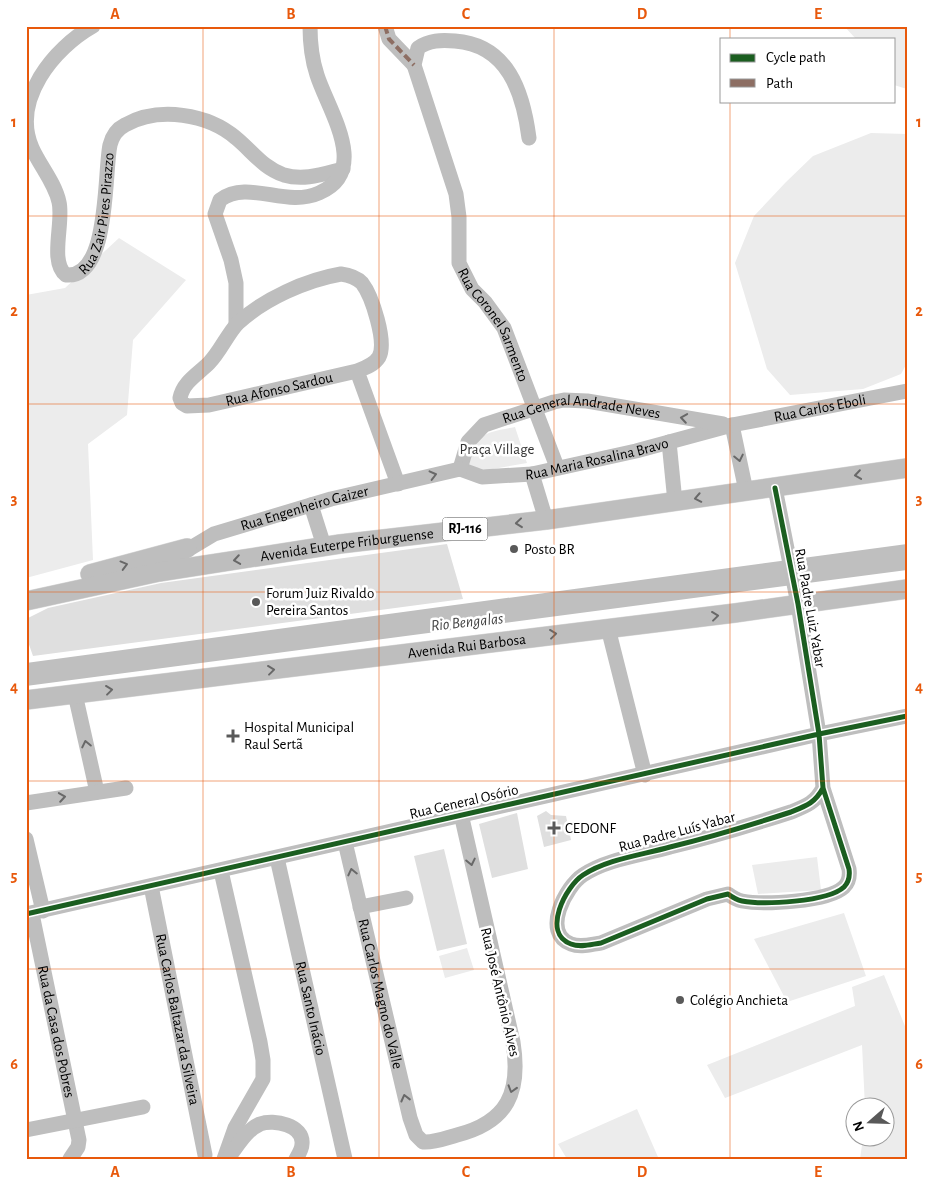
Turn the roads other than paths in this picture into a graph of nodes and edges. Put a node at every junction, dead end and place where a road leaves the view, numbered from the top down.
1 (93, 26) edge
2 (310, 26) edge
3 (385, 26) edge
4 (414, 65) junction
5 (529, 138) dead end
6 (343, 169) junction
7 (236, 324) junction
8 (357, 371) junction
9 (907, 391) edge
10 (536, 407) junction
11 (732, 425) junction
12 (669, 442) junction
13 (557, 467) junction
14 (907, 468) edge
15 (460, 469) junction
16 (532, 474) junction
17 (398, 484) junction
18 (775, 488) junction
19 (746, 491) junction
20 (675, 502) junction
21 (311, 505) junction
22 (546, 520) junction
23 (324, 546) junction
24 (187, 548) junction
25 (159, 572) junction
26 (907, 589) edge
27 (26, 592) edge
28 (796, 595) junction
29 (26, 602) edge
30 (608, 628) junction
31 (76, 694) junction
32 (26, 700) edge
33 (907, 716) edge
34 (819, 734) junction
35 (645, 775) junction
36 (126, 788) dead end
37 (823, 788) junction
38 (97, 792) junction
39 (26, 803) edge
40 (461, 814) junction
41 (26, 839) edge
42 (345, 842) junction
43 (277, 858) junction
44 (221, 871) junction
45 (151, 886) junction
46 (406, 898) dead end
47 (360, 907) junction
48 (34, 913) edge
49 (143, 1107) dead end
50 (77, 1125) junction
51 (26, 1130) edge
52 (423, 1142) joint
53 (205, 1155) dead end
54 (70, 1159) edge
55 (226, 1159) edge
56 (296, 1159) edge
57 (345, 1159) edge

1 - 6 street, Rua Zair Pires Pirazzo
2 - 6 street
3 - 4 street, Rua Coronel Sarmento
4 - 5 street
4 - 10 street, Rua Coronel Sarmento
6 - 7 street
7 - 8 street
7 - 8 street, Rua Afonso Sardou
8 - 17 street
9 - 11 street, Rua Carlos Eboli
11 -> 10 street, Rua General Andrade Neves
10 - 13 street, Rua Coronel Sarmento
10 - 15 street, Rua General Andrade Neves
11 - 12 street, Rua Maria Rosalina Bravo
11 -> 19 street
12 - 13 street, Rua Maria Rosalina Bravo
12 - 20 street
13 - 16 street, Rua Maria Rosalina Bravo
14 -> 18 main road, Avenida Euterpe Friburguense / RJ-116
15 - 16 street, Rua Maria Rosalina Bravo
17 -> 15 street, Rua Engenheiro Gaizer
16 - 22 street
17 - 21 street, Rua Engenheiro Gaizer
18 - 19 main road, Avenida Euterpe Friburguense / RJ-116
18 - 28 street, Rua Padre Luiz Yabar
19 -> 20 main road, Avenida Euterpe Friburguense / RJ-116
20 - 22 main road, Avenida Euterpe Friburguense / RJ-116
21 - 23 street
21 - 24 street, Rua Engenheiro Gaizer
22 -> 23 main road, Avenida Euterpe Friburguense / RJ-116
23 -> 25 main road, Avenida Euterpe Friburguense / RJ-116
24 - 25 street, Rua Engenheiro Gaizer
27 -> 24 main road
25 - 29 main road, Avenida Euterpe Friburguense / RJ-116
26 - 28 main road, Avenida Rui Barbosa
30 -> 28 main road, Avenida Rui Barbosa
28 - 34 street, Rua Padre Luiz Yabar
31 -> 30 main road, Avenida Rui Barbosa
30 - 35 street
31 - 32 main road, Avenida Rui Barbosa
38 -> 31 street
33 - 34 street, Rua General Osório
34 - 35 street, Rua General Osório
34 - 37 street, Rua Padre Luís Yabar
35 - 40 street, Rua General Osório
36 - 38 street
37 - 37 street, Rua Padre Luís Yabar
39 -> 38 street
40 - 42 street, Rua General Osório
40 -> 52 street, Rua José Antônio Alves
41 - 48 street, Rua da Casa dos Pobres
42 - 43 street, Rua General Osório
47 -> 42 street, Rua Carlos Magno do Valle
43 - 44 street, Rua General Osório
43 - 57 street, Rua Santo Inácio
44 - 45 street, Rua General Osório
44 - 55 street
45 - 48 street, Rua General Osório
45 - 53 street, Rua Carlos Baltazar da Silveira
46 - 47 street
52 -> 47 street, Rua Carlos Magno do Valle
48 - 50 street, Rua da Casa dos Pobres
49 - 50 street
50 - 51 street
50 - 54 street, Rua da Casa dos Pobres
55 - 56 street

